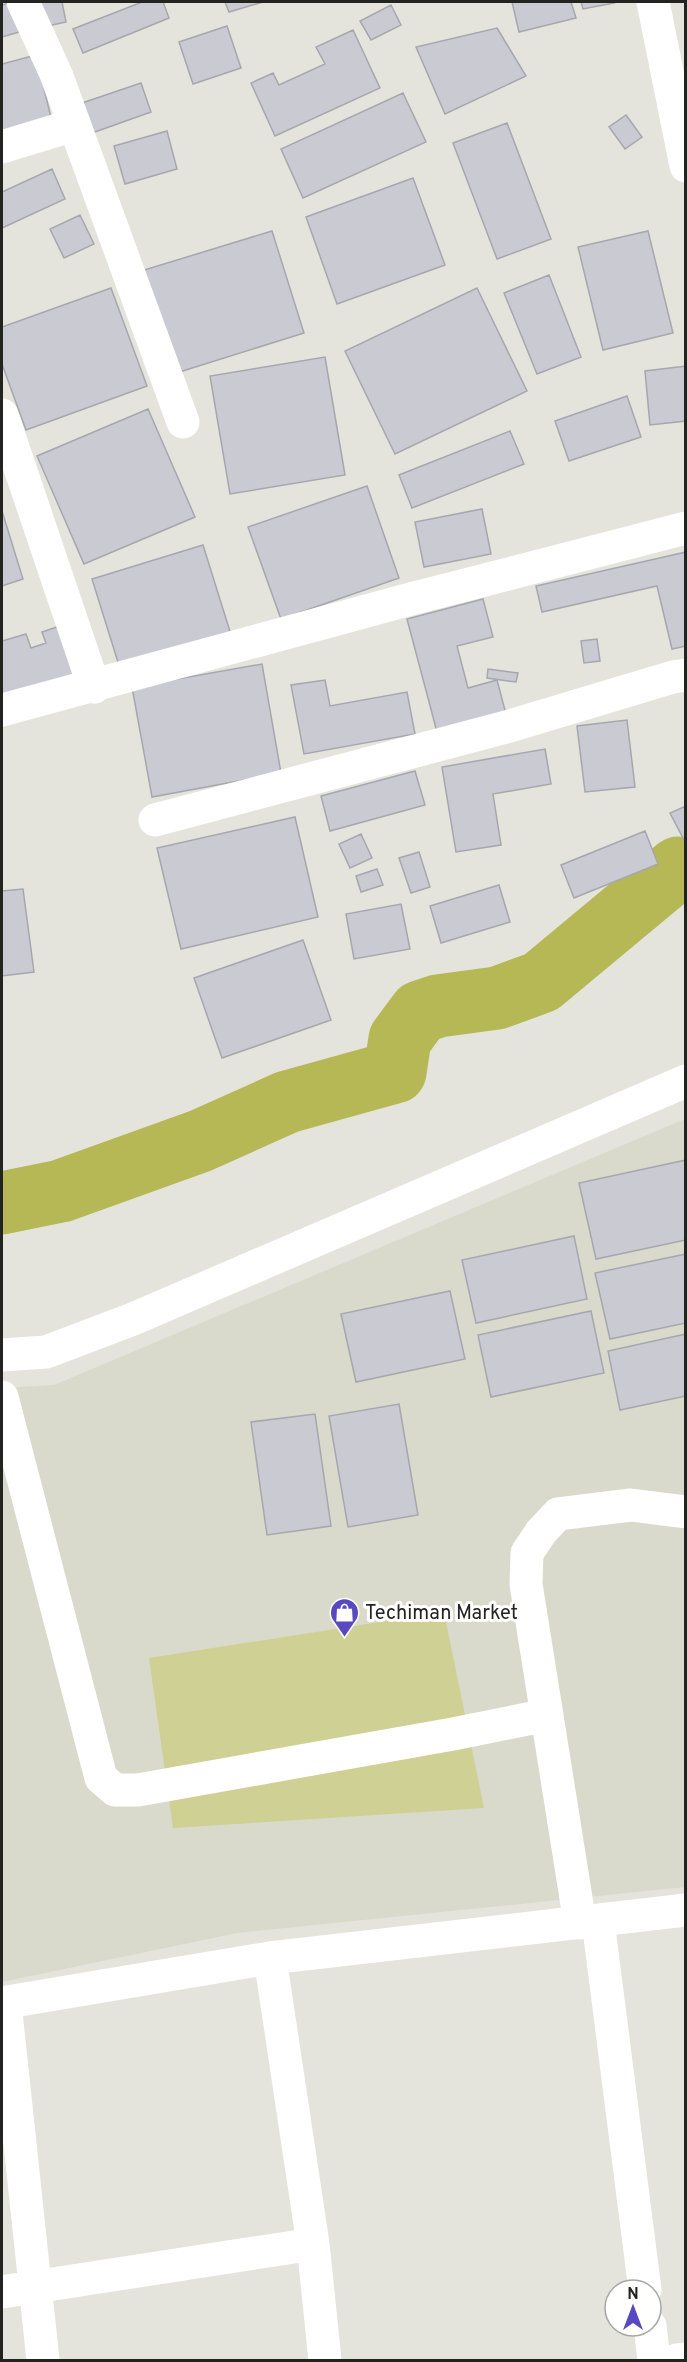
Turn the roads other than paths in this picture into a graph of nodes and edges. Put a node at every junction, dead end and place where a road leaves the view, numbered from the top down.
1 (23, 2) edge
2 (652, 2) edge
3 (74, 124) junction
4 (2, 147) edge
5 (686, 166) edge
6 (2, 415) edge
7 (183, 422) dead end
8 (686, 528) edge
9 (686, 675) edge
10 (94, 687) junction
11 (2, 710) edge
12 (155, 820) dead end
13 (686, 1081) edge
14 (2, 1355) edge
15 (2, 1397) edge
16 (686, 1512) edge
17 (547, 1715) junction
18 (686, 1910) edge
19 (589, 1922) junction
20 (270, 1958) junction
21 (3, 2003) edge
22 (313, 2244) junction
23 (643, 2278) edge
24 (35, 2287) junction
25 (2, 2292) edge
26 (651, 2338) edge
27 (686, 2359) edge
28 (43, 2361) edge
29 (325, 2361) edge
30 (654, 2361) edge
31 (677, 2361) edge

1 - 3 street
2 - 5 street
3 - 4 street
3 - 7 street
6 - 10 street
8 - 10 street
9 - 12 street
10 - 11 street
13 - 14 street
15 - 17 street
16 - 17 street
17 - 19 street
18 - 19 street
19 - 20 street
19 - 23 street
20 - 21 street
20 - 22 street
21 - 24 street
22 - 24 street
22 - 29 street
24 - 25 street
24 - 28 street
26 - 30 street
27 - 31 street

